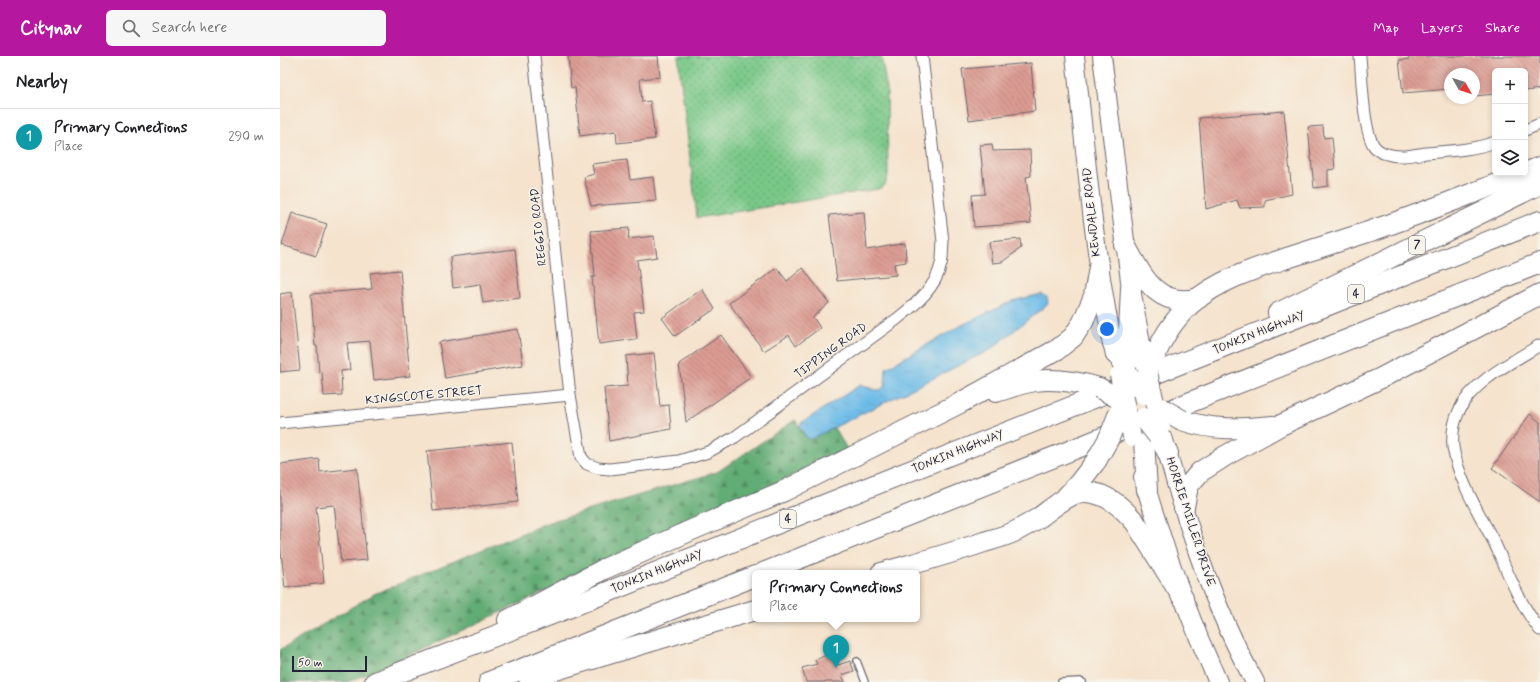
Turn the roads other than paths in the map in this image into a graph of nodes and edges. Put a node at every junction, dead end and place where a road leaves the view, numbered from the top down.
1 (534, 56) edge
2 (922, 56) edge
3 (1075, 56) edge
4 (1102, 56) edge
5 (1360, 56) edge
6 (1540, 124) edge
7 (1528, 129) edge
8 (1492, 143) edge
9 (1540, 167) edge
10 (1528, 172) edge
11 (1518, 176) edge
12 (1540, 184) edge
13 (1540, 221) edge
14 (1125, 245) junction
15 (1540, 263) edge
16 (1099, 267) junction
17 (1130, 289) joint
18 (1540, 294) edge
19 (1199, 298) junction
20 (1112, 341) joint
21 (1540, 345) edge
22 (1138, 364) junction
23 (570, 396) junction
24 (1123, 400) junction
25 (960, 403) junction
26 (1147, 404) junction
27 (280, 422) edge
28 (1281, 425) junction
29 (1153, 442) junction
30 (1147, 490) joint
31 (1060, 503) junction
32 (1184, 507) junction
33 (771, 570) edge
34 (892, 570) edge
35 (752, 577) edge
36 (1183, 598) junction
37 (752, 611) edge
38 (1540, 630) edge
39 (437, 658) junction
40 (857, 660) dead end
41 (375, 682) edge
42 (489, 682) edge
43 (518, 682) edge
44 (865, 682) edge
45 (1061, 682) edge
46 (1083, 682) edge
47 (1218, 682) edge
48 (1255, 682) edge

1 - 23 street, REGGIO ROAD
2 - 23 street, TIPPING ROAD
3 - 16 main road, KEWDALE ROAD
4 - 14 main road
5 - 8 street
6 - 7 street
9 - 10 highway
11 - 19 highway
12 - 22 highway, 7
13 - 22 highway, TONKIN HIGHWAY / 4
14 - 17 main road
14 - 19 highway
15 - 33 highway
16 - 20 main road, KEWDALE ROAD
16 - 25 highway
17 - 22 highway
18 - 28 highway
19 - 22 highway
20 - 22 highway
21 - 38 street
22 - 24 highway, bridge
22 - 26 highway, bridge
22 - 39 highway, TONKIN HIGHWAY / 4
23 - 27 street, KINGSCOTE STREET
24 - 25 highway, bridge
24 - 26 highway
24 - 29 main road, HORRIE MILLER DRIVE, bridge
24 - 31 highway, bridge
25 - 39 highway
26 - 28 highway, bridge
26 - 29 highway
28 - 32 highway
29 - 30 highway
29 - 32 main road, HORRIE MILLER DRIVE
30 - 36 main road
31 - 34 highway
31 - 36 highway
32 - 48 main road, HORRIE MILLER DRIVE
35 - 42 highway
36 - 47 main road
37 - 43 highway
39 - 41 highway, TONKIN HIGHWAY / 4
40 - 44 lane
45 - 46 lane

